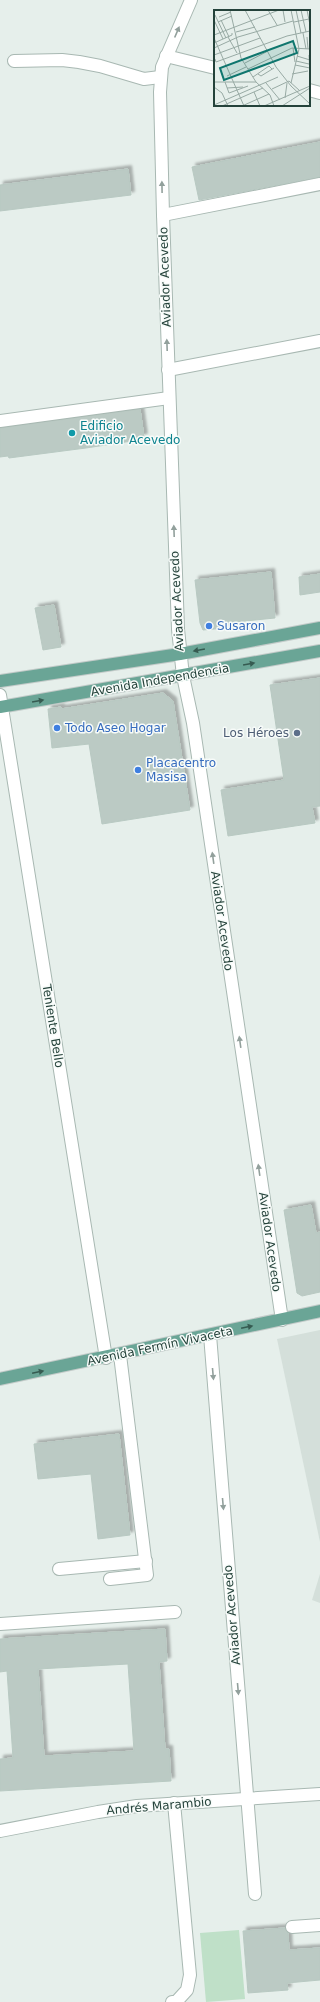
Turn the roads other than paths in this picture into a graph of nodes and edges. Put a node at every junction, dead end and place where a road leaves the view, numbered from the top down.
1 (191, 0) edge
2 (166, 56) junction
3 (14, 61) dead end
4 (214, 68) edge
5 (160, 77) junction
6 (310, 90) edge
7 (320, 92) edge
8 (320, 184) edge
9 (163, 215) junction
10 (320, 341) edge
11 (168, 370) junction
12 (169, 398) junction
13 (0, 421) edge
14 (320, 628) edge
15 (320, 652) edge
16 (180, 654) junction
17 (183, 676) junction
18 (0, 681) edge
19 (0, 695) edge
20 (1, 707) edge
21 (320, 1311) edge
22 (282, 1320) junction
23 (210, 1335) junction
24 (120, 1355) junction
25 (106, 1358) junction
26 (0, 1380) edge
27 (146, 1561) junction
28 (59, 1569) dead end
29 (110, 1579) dead end
30 (175, 1612) dead end
31 (0, 1624) edge
32 (320, 1794) edge
33 (247, 1799) junction
34 (174, 1803) junction
35 (0, 1831) edge
36 (254, 1894) dead end
37 (320, 1925) edge
38 (292, 1927) dead end
39 (172, 2002) edge

2 -> 1 street, Aviador Acevedo
2 - 4 street
2 - 5 street, Aviador Acevedo
3 - 5 street
9 -> 5 street, Aviador Acevedo
6 - 7 street
8 - 9 street
11 -> 9 street, Aviador Acevedo
10 - 11 street
11 - 12 street, Aviador Acevedo
12 - 13 street
16 -> 12 street, Aviador Acevedo
14 -> 16 main road, Avenida Independencia
17 -> 15 main road, Avenida Independencia
16 - 17 street, Aviador Acevedo
16 - 18 main road, Avenida Independencia
20 -> 17 main road, Avenida Independencia
22 -> 17 street, Aviador Acevedo
19 - 20 street, Teniente Bello
20 - 25 street, Teniente Bello
21 - 22 main road, Avenida Fermín Vivaceta
23 -> 22 main road, Avenida Fermín Vivaceta
23 - 24 main road, Avenida Fermín Vivaceta
23 -> 33 street, Aviador Acevedo
24 - 25 main road, Avenida Fermín Vivaceta
24 - 27 street
26 -> 25 main road, Avenida Fermín Vivaceta
27 - 28 street
27 - 29 street
30 - 31 street
32 - 33 street, Andrés Marambio
33 - 34 street, Andrés Marambio
33 - 36 street, Aviador Acevedo
34 - 35 street, Andrés Marambio
34 - 39 street
37 - 38 street

